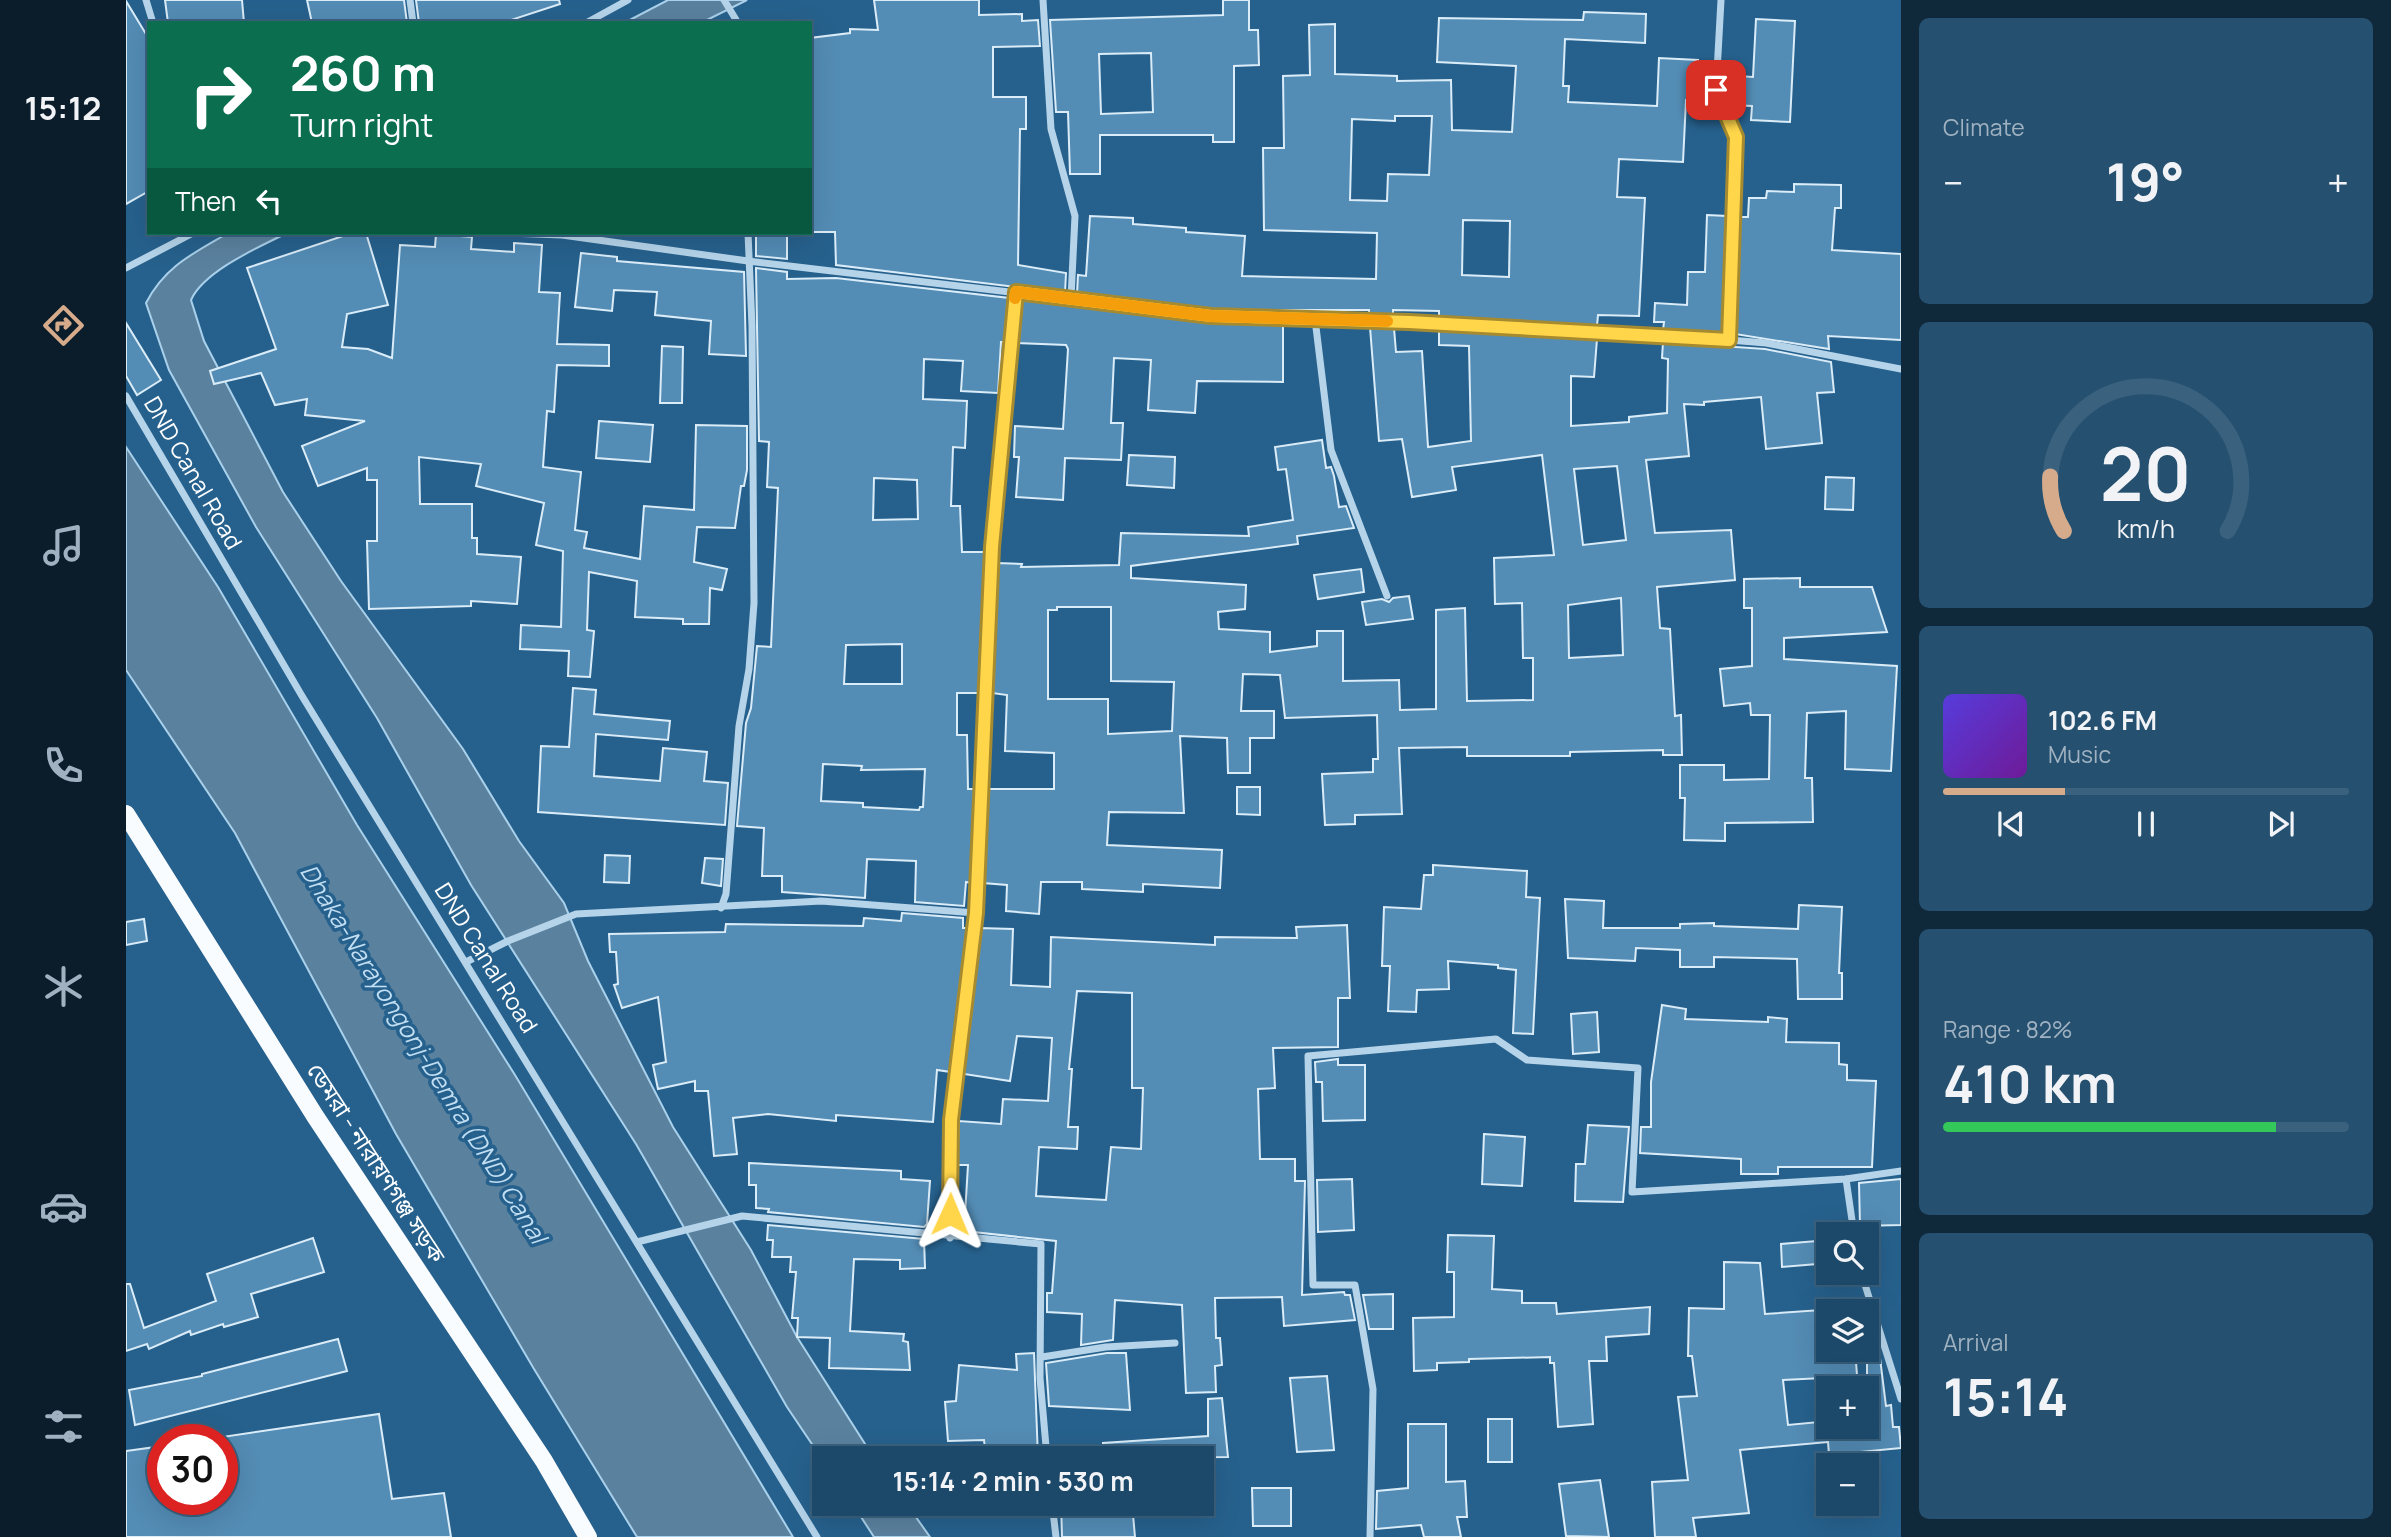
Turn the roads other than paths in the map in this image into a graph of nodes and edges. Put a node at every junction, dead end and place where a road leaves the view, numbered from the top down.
1 (146, 0) edge
2 (410, 0) edge
3 (628, 0) edge
4 (724, 0) edge
5 (1043, 0) edge
6 (1721, 0) edge
7 (152, 21) edge
8 (413, 21) edge
9 (590, 21) edge
10 (737, 21) edge
11 (189, 235) edge
12 (562, 235) edge
13 (748, 235) edge
14 (748, 261) junction
15 (126, 268) edge
16 (1016, 292) junction
17 (1071, 298) junction
18 (1315, 319) junction
19 (1729, 340) junction
20 (1901, 369) edge
21 (126, 397) edge
22 (1387, 596) dead end
23 (126, 814) edge
24 (721, 908) junction
25 (976, 913) junction
26 (466, 962) junction
27 (1901, 1171) edge
28 (1846, 1180) junction
29 (1852, 1222) edge
30 (950, 1238) junction
31 (637, 1242) junction
32 (1865, 1285) edge
33 (1175, 1343) dead end
34 (1042, 1357) junction
35 (1901, 1399) edge
36 (1046, 1446) edge
37 (1054, 1516) edge
38 (588, 1537) edge
39 (817, 1537) edge
40 (1056, 1537) edge
41 (1370, 1537) edge

1 - 7 street
2 - 8 street
3 - 9 street
4 - 10 street
5 - 17 street
6 - 19 street
11 - 15 street
12 - 14 street
13 - 14 street
14 - 16 street
14 - 24 street
16 - 17 street
16 - 25 street
17 - 18 street
18 - 19 street
18 - 22 street
19 - 20 street
21 - 26 street, DND Canal Road
23 - 38 main road, ডেমরা - নারায়ণগঞ্জ সড়ক
24 - 25 street
24 - 26 street
25 - 30 street
26 - 31 street, DND Canal Road
27 - 28 street
28 - 29 street
28 - 41 street
30 - 31 street
30 - 34 street
31 - 39 street, DND Canal Road
32 - 35 street
33 - 34 street
34 - 36 street
37 - 40 street

